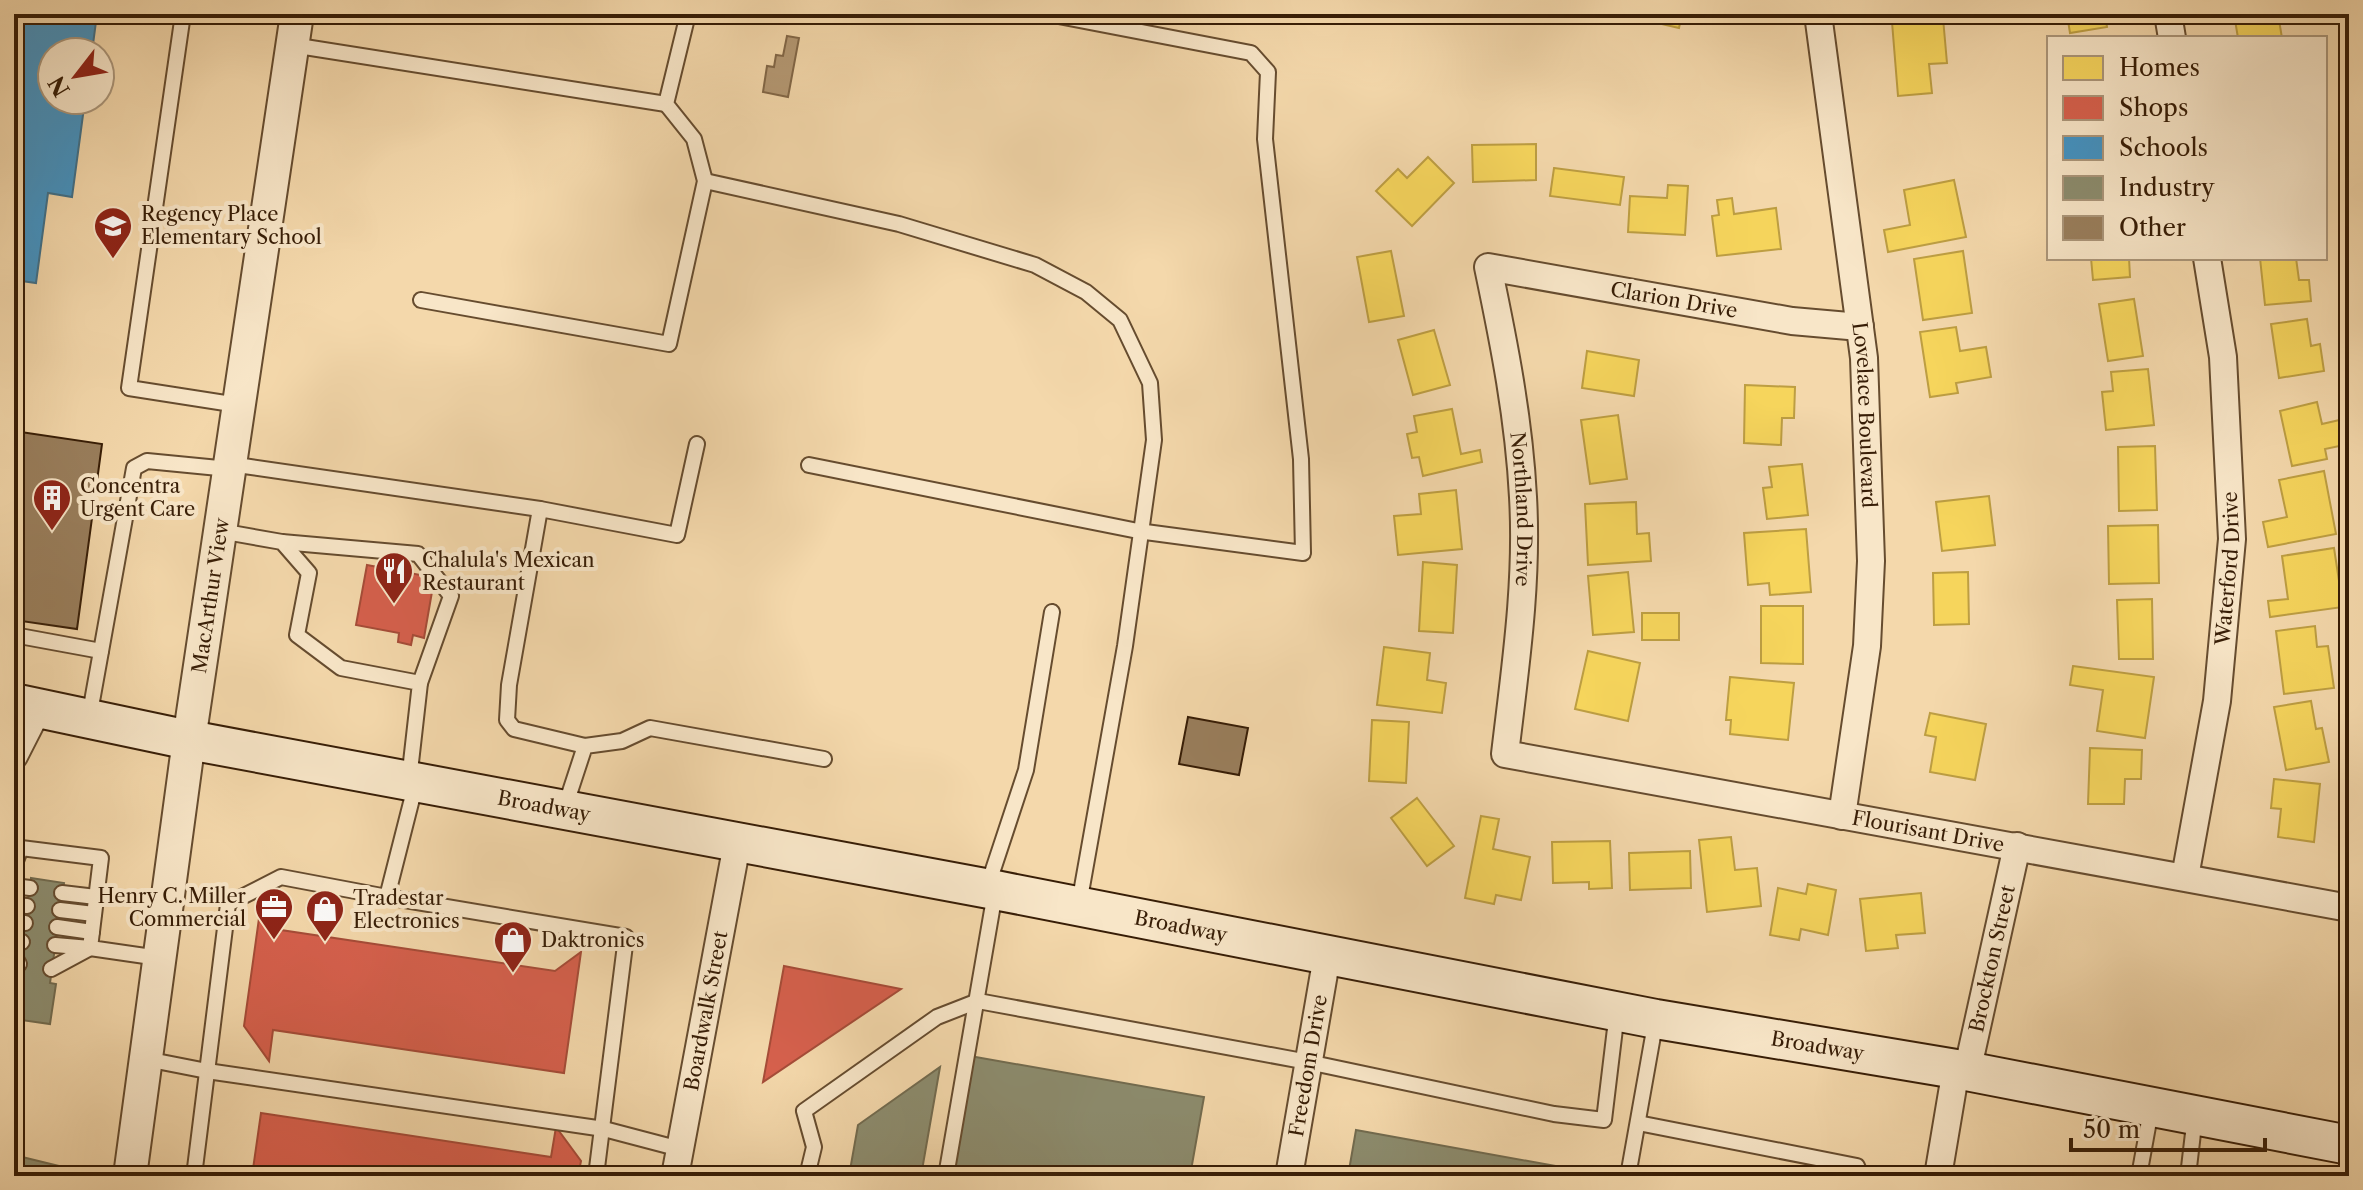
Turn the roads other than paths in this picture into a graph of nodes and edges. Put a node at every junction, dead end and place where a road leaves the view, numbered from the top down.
1 (183, 14) edge
2 (688, 14) edge
3 (1048, 14) edge
4 (1818, 14) edge
5 (2168, 14) edge
6 (294, 30) edge
7 (2172, 36) edge
8 (666, 104) junction
9 (705, 181) junction
10 (2207, 260) edge
11 (1488, 267) joint
12 (421, 300) dead end
13 (1860, 327) junction
14 (238, 405) junction
15 (697, 444) dead end
16 (809, 465) dead end
17 (229, 466) junction
18 (540, 509) junction
19 (220, 531) junction
20 (1138, 531) junction
21 (282, 542) junction
22 (1052, 612) dead end
23 (14, 635) edge
24 (101, 651) junction
25 (420, 683) junction
26 (26, 706) edge
27 (89, 719) junction
28 (189, 740) junction
29 (585, 746) junction
30 (1505, 754) joint
31 (14, 756) edge
32 (824, 759) dead end
33 (413, 781) junction
34 (564, 810) junction
35 (1842, 816) junction
36 (737, 844) junction
37 (2017, 846) junction
38 (14, 866) edge
39 (2185, 877) junction
40 (14, 886) edge
41 (30, 888) dead end
42 (991, 890) junction
43 (62, 893) dead end
44 (96, 897) junction
45 (387, 897) junction
46 (1078, 907) junction
47 (2349, 908) edge
48 (60, 910) dead end
49 (94, 914) junction
50 (57, 927) dead end
51 (92, 932) junction
52 (55, 945) dead end
53 (90, 948) junction
54 (1327, 956) junction
55 (159, 958) junction
56 (51, 969) dead end
57 (978, 1001) junction
58 (1618, 1011) junction
59 (1656, 1019) junction
60 (145, 1059) junction
61 (1308, 1062) junction
62 (1962, 1070) junction
63 (207, 1071) junction
64 (2151, 1107) junction
65 (2195, 1115) junction
66 (1638, 1123) junction
67 (604, 1129) junction
68 (2349, 1145) edge
69 (680, 1149) junction
70 (130, 1176) edge
71 (194, 1176) edge
72 (596, 1176) edge
73 (675, 1176) edge
74 (807, 1176) edge
75 (946, 1176) edge
76 (1289, 1176) edge
77 (1628, 1176) edge
78 (1861, 1176) edge
79 (1938, 1176) edge
80 (2139, 1176) edge
81 (2188, 1176) edge

1 - 14 lane
2 - 8 lane
3 - 20 lane
4 - 13 street, Lovelace Boulevard
5 - 7 street
6 - 8 lane
6 - 14 street, MacArthur View
8 - 9 lane
9 - 12 lane
9 - 20 lane
10 - 39 street, Waterford Drive
11 - 13 street, Clarion Drive
11 - 30 street, Northland Drive
13 - 35 street, Lovelace Boulevard
14 - 17 street, MacArthur View
15 - 18 lane
16 - 20 lane
17 - 18 lane
17 - 19 street, MacArthur View
17 - 24 lane
18 - 29 lane
19 - 21 lane
19 - 28 street, MacArthur View
20 - 46 lane
21 - 25 lane
21 - 25 lane
22 - 42 lane
23 - 24 lane
24 - 27 lane
25 - 33 lane
26 - 27 main road, Broadway
26 - 31 street
27 - 28 main road, Broadway
28 - 33 main road, Broadway
28 - 55 street, MacArthur View
29 - 32 lane
29 - 34 lane
30 - 35 street, Flourisant Drive
33 - 34 main road, Broadway
33 - 45 lane
34 - 36 main road, Broadway
35 - 37 street, Flourisant Drive
36 - 42 main road, Broadway
36 - 69 street, Boardwalk Street
37 - 39 street, Flourisant Drive
37 - 62 street, Brockton Street
38 - 44 lane
39 - 47 street, Flourisant Drive
40 - 41 lane
42 - 46 main road, Broadway
42 - 57 lane
43 - 44 lane
44 - 49 lane
45 - 63 lane
45 - 67 lane
46 - 54 main road, Broadway
48 - 49 lane
49 - 51 lane
50 - 51 lane
51 - 53 lane
52 - 53 lane
53 - 55 lane
53 - 56 lane
54 - 58 main road, Broadway
54 - 61 street, Freedom Drive
55 - 60 street, MacArthur View
57 - 61 lane
57 - 74 lane
57 - 75 lane
58 - 59 main road, Broadway
58 - 61 lane
59 - 62 main road, Broadway
59 - 66 lane
60 - 63 lane
60 - 70 street, MacArthur View
61 - 76 street, Freedom Drive
62 - 64 main road, Broadway
62 - 79 street, Brockton Street
63 - 67 lane
63 - 71 lane
64 - 65 main road, Broadway
64 - 80 lane
65 - 68 main road, Broadway
65 - 81 lane
66 - 77 lane
66 - 78 lane
67 - 69 lane
67 - 72 lane
69 - 73 street, Boardwalk Street

